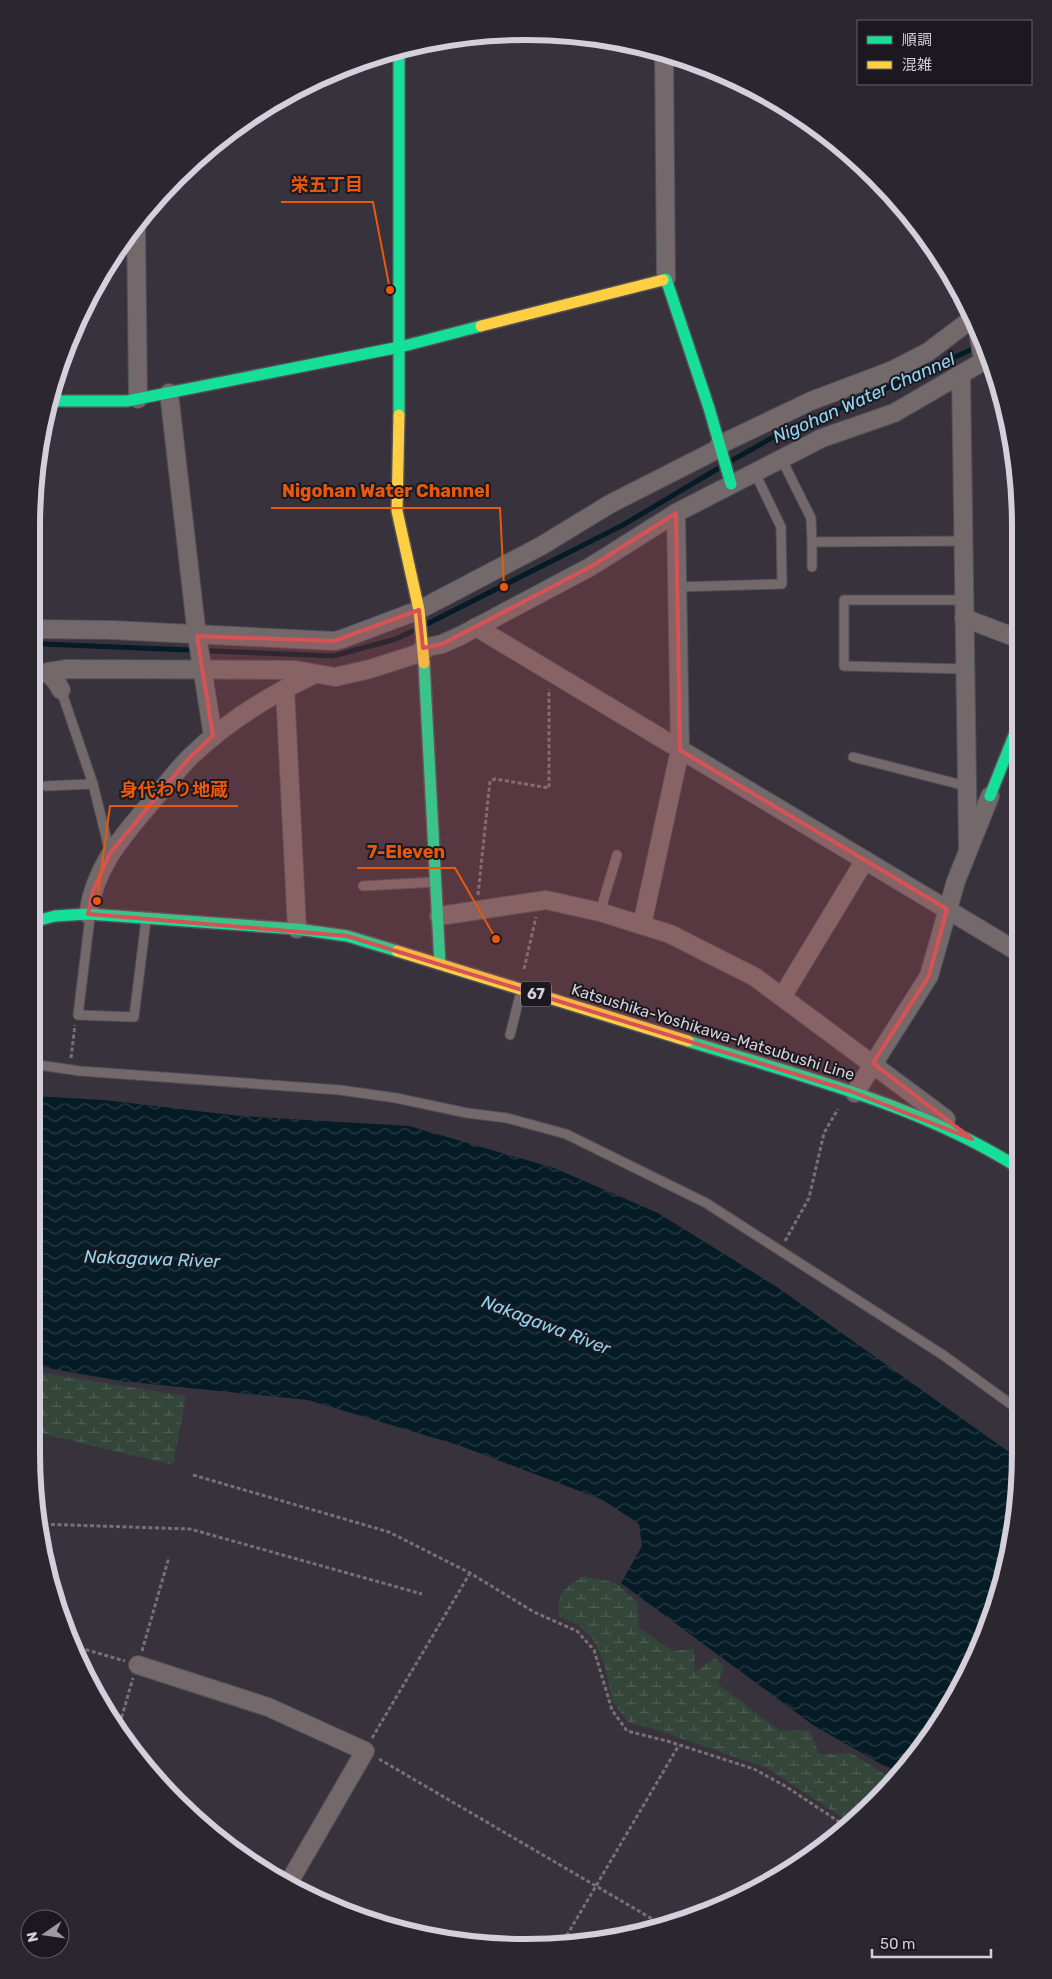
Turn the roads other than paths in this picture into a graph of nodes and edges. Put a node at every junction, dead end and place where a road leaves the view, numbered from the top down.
1 (399, 57) edge
2 (664, 61) edge
3 (136, 236) edge
4 (666, 279) junction
5 (967, 322) edge
6 (400, 347) junction
7 (983, 361) edge
8 (961, 374) junction
9 (169, 393) junction
10 (138, 399) junction
11 (57, 401) edge
12 (720, 448) junction
13 (781, 458) junction
14 (755, 473) junction
15 (731, 484) junction
16 (676, 513) junction
17 (964, 541) junction
18 (812, 542) junction
19 (812, 567) dead end
20 (677, 587) junction
21 (964, 600) junction
22 (419, 610) junction
23 (964, 618) junction
24 (476, 627) junction
25 (40, 629) edge
26 (197, 636) junction
27 (1012, 636) edge
28 (423, 650) junction
29 (202, 668) junction
30 (965, 669) junction
31 (40, 671) edge
32 (313, 675) junction
33 (285, 689) junction
34 (62, 690) joint
35 (213, 736) junction
36 (1012, 741) edge
37 (680, 750) junction
38 (852, 757) dead end
39 (93, 784) junction
40 (46, 786) dead end
41 (966, 786) junction
42 (990, 796) joint
43 (968, 849) junction
44 (110, 853) junction
45 (617, 855) dead end
46 (865, 860) junction
47 (438, 882) junction
48 (363, 886) dead end
49 (947, 910) junction
50 (600, 912) junction
51 (89, 914) junction
52 (439, 916) junction
53 (40, 920) edge
54 (146, 920) junction
55 (642, 925) junction
56 (297, 929) junction
57 (1012, 948) edge
58 (440, 964) junction
59 (521, 990) junction
60 (782, 997) junction
61 (510, 1035) dead end
62 (873, 1063) junction
63 (40, 1065) edge
64 (853, 1092) junction
65 (972, 1139) junction
66 (1012, 1164) edge
67 (1012, 1404) edge
68 (138, 1664) road end
69 (291, 1878) edge

1 - 6 street
2 - 4 street
3 - 10 street
4 - 6 street
4 - 12 street
5 - 12 street
6 - 9 street
6 - 22 street
7 - 8 street
8 - 13 street
8 - 17 street
9 - 10 street
9 - 26 street
10 - 11 street
12 - 15 street
12 - 22 street
13 - 14 street
13 - 18 lane
14 - 15 street
14 - 20 lane
15 - 16 street
16 - 20 street
16 - 24 street
17 - 18 lane
17 - 21 street
18 - 19 lane
20 - 37 street
21 - 23 street
21 - 30 lane
22 - 26 street
22 - 28 street
23 - 27 street
23 - 30 street
24 - 28 street
24 - 37 street
25 - 26 street
26 - 29 street
28 - 32 street
28 - 47 street
29 - 31 street
29 - 32 street
29 - 35 street
30 - 41 street
31 - 34 street
32 - 33 street
33 - 35 street
33 - 56 street
34 - 39 lane
35 - 44 street
36 - 42 street
37 - 46 street
37 - 55 street
38 - 41 lane
39 - 40 lane
39 - 44 lane
41 - 43 street
42 - 43 street
43 - 49 street
44 - 51 street
45 - 50 lane
46 - 49 street
46 - 60 street
47 - 48 lane
47 - 52 street
49 - 57 street
49 - 62 street
50 - 52 street
50 - 55 street
51 - 53 street, Katsushika-Yoshikawa-Matsubushi Line / 67
51 - 54 street, Katsushika-Yoshikawa-Matsubushi Line / 67
51 - 54 lane
52 - 58 street
54 - 56 street, Katsushika-Yoshikawa-Matsubushi Line / 67
55 - 60 street
56 - 58 street, Katsushika-Yoshikawa-Matsubushi Line / 67
58 - 59 street, Katsushika-Yoshikawa-Matsubushi Line / 67
59 - 61 lane
59 - 64 street, Katsushika-Yoshikawa-Matsubushi Line / 67
60 - 62 street
62 - 64 street
62 - 65 street
63 - 67 lane
64 - 65 street, Katsushika-Yoshikawa-Matsubushi Line / 67
65 - 66 street, Katsushika-Yoshikawa-Matsubushi Line / 67
68 - 69 street

